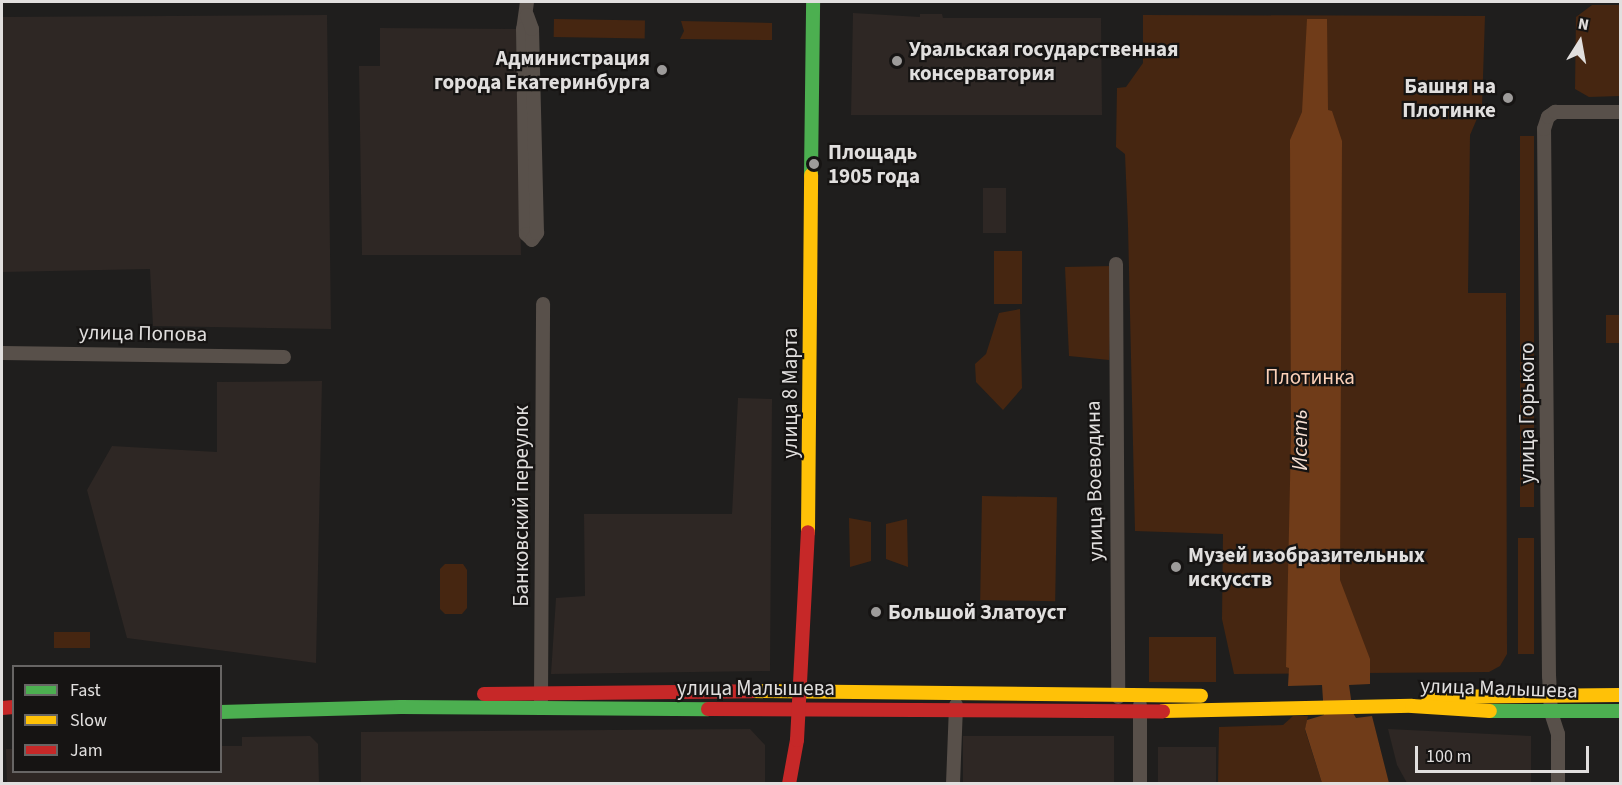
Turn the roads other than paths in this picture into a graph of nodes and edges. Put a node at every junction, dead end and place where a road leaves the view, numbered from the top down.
1 (813, 2) edge
2 (527, 8) edge
3 (1620, 112) edge
4 (1116, 264) dead end
5 (543, 304) dead end
6 (2, 353) edge
7 (284, 357) dead end
8 (801, 691) junction
9 (956, 695) junction
10 (1620, 695) edge
11 (1118, 697) junction
12 (1550, 698) junction
13 (222, 700) edge
14 (541, 701) junction
15 (1377, 701) junction
16 (1140, 704) junction
17 (800, 710) junction
18 (956, 710) junction
19 (1620, 711) edge
20 (222, 712) edge
21 (1551, 713) junction
22 (789, 783) edge
23 (954, 783) edge
24 (1140, 783) edge
25 (1558, 783) edge

1 - 8 main road, улица 8 Марта
2 - 2 street
3 - 12 street, улица Горького
4 - 11 street, улица Воеводина
5 - 14 street, Банковский переулок
6 - 7 street, улица Попова
8 - 9 main road, улица Малышева
8 - 14 main road, улица Малышева
8 - 17 main road, улица 8 Марта
9 - 11 main road, улица Малышева
9 - 18 street
10 - 12 main road, улица Малышева
11 - 16 main road, улица Малышева
12 - 15 main road, улица Малышева
12 - 21 street, улица Горького
13 - 14 main road, улица Малышева
14 - 17 main road, улица Малышева
14 - 20 main road, улица Малышева
15 - 16 main road, улица Малышева
15 - 21 main road, улица Малышева
16 - 18 main road, улица Малышева
16 - 24 street
17 - 18 main road, улица Малышева
17 - 22 main road, улица 8 Марта
18 - 23 street
19 - 21 main road, улица Малышева
21 - 25 street, улица Горького

